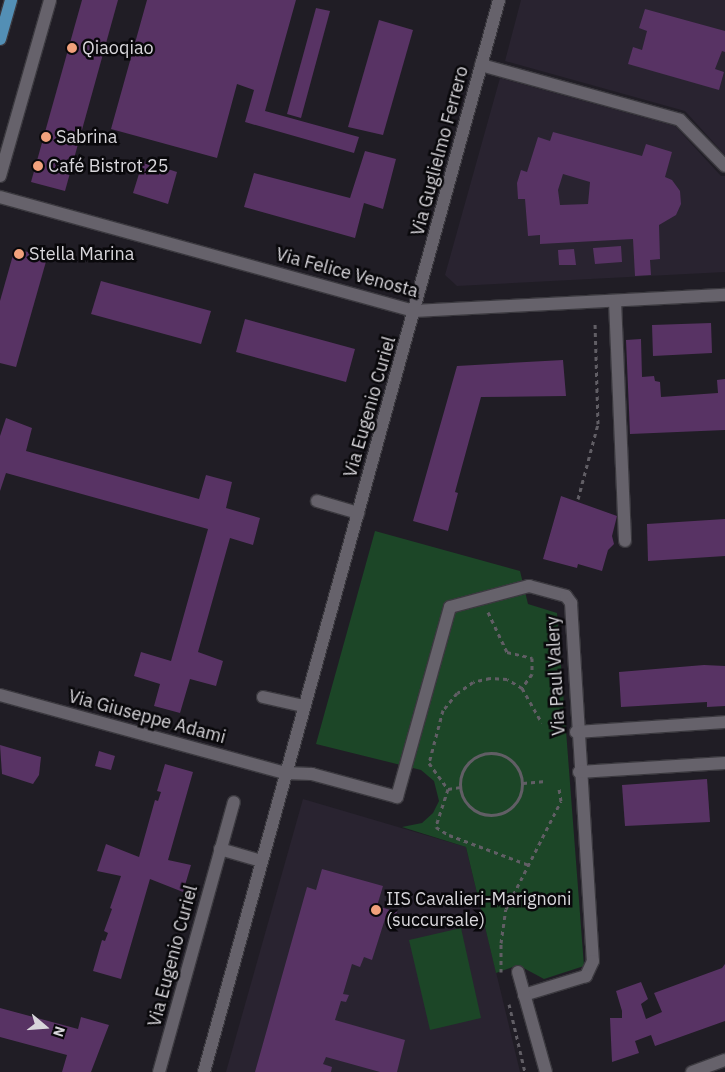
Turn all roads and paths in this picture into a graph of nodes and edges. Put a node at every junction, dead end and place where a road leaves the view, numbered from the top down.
1 (11, 0) edge
2 (50, 0) edge
3 (499, 0) edge
4 (0, 40) edge
5 (481, 65) junction
6 (725, 166) edge
7 (0, 176) edge
8 (0, 197) edge
9 (725, 295) edge
10 (615, 301) junction
11 (416, 311) junction
12 (595, 323) dead end
13 (578, 499) dead end
14 (317, 501) dead end
15 (358, 513) junction
16 (625, 542) dead end
17 (488, 611) dead end
18 (522, 688) junction
19 (0, 695) edge
20 (263, 697) dead end
21 (304, 706) junction
22 (725, 722) edge
23 (542, 723) dead end
24 (576, 732) junction
25 (725, 762) edge
26 (579, 772) junction
27 (285, 773) junction
28 (546, 781) dead end
29 (523, 783) junction
30 (460, 787) junction
31 (559, 788) dead end
32 (448, 789) junction
33 (234, 802) dead end
34 (220, 849) junction
35 (261, 861) junction
36 (529, 865) junction
37 (518, 972) dead end
38 (503, 980) dead end
39 (524, 995) junction
40 (507, 998) dead end
41 (725, 1060) edge
42 (158, 1072) edge
43 (204, 1072) edge
44 (525, 1072) edge
45 (546, 1072) edge
46 (692, 1072) edge

1 - 4 main road
2 - 7 street
3 - 5 street, Via Guglielmo Ferrero
5 - 6 street
5 - 11 street, Via Guglielmo Ferrero
8 - 11 street, Via Felice Venosta
9 - 10 street, Via Felice Venosta
10 - 11 street, Via Felice Venosta
10 - 16 street
11 - 15 street, Via Eugenio Curiel
12 - 13 path
14 - 15 street
15 - 21 street, Via Eugenio Curiel
17 - 18 path
18 - 23 path
18 - 32 path
19 - 27 street, Via Giuseppe Adami
20 - 21 street
21 - 27 street, Via Eugenio Curiel
22 - 24 street
24 - 26 street, Via Paul Valery
24 - 27 street, Via Paul Valery
25 - 26 street
26 - 39 street, Via Paul Valery
27 - 35 street, Via Eugenio Curiel
28 - 29 path
29 - 30 path
29 - 30 path
30 - 32 path
31 - 36 path
32 - 36 path
33 - 34 street, Via Eugenio Curiel
34 - 35 street
34 - 42 street, Via Eugenio Curiel
35 - 43 street, Via Eugenio Curiel
36 - 38 path
37 - 39 street
39 - 45 street
40 - 44 path
41 - 46 street

